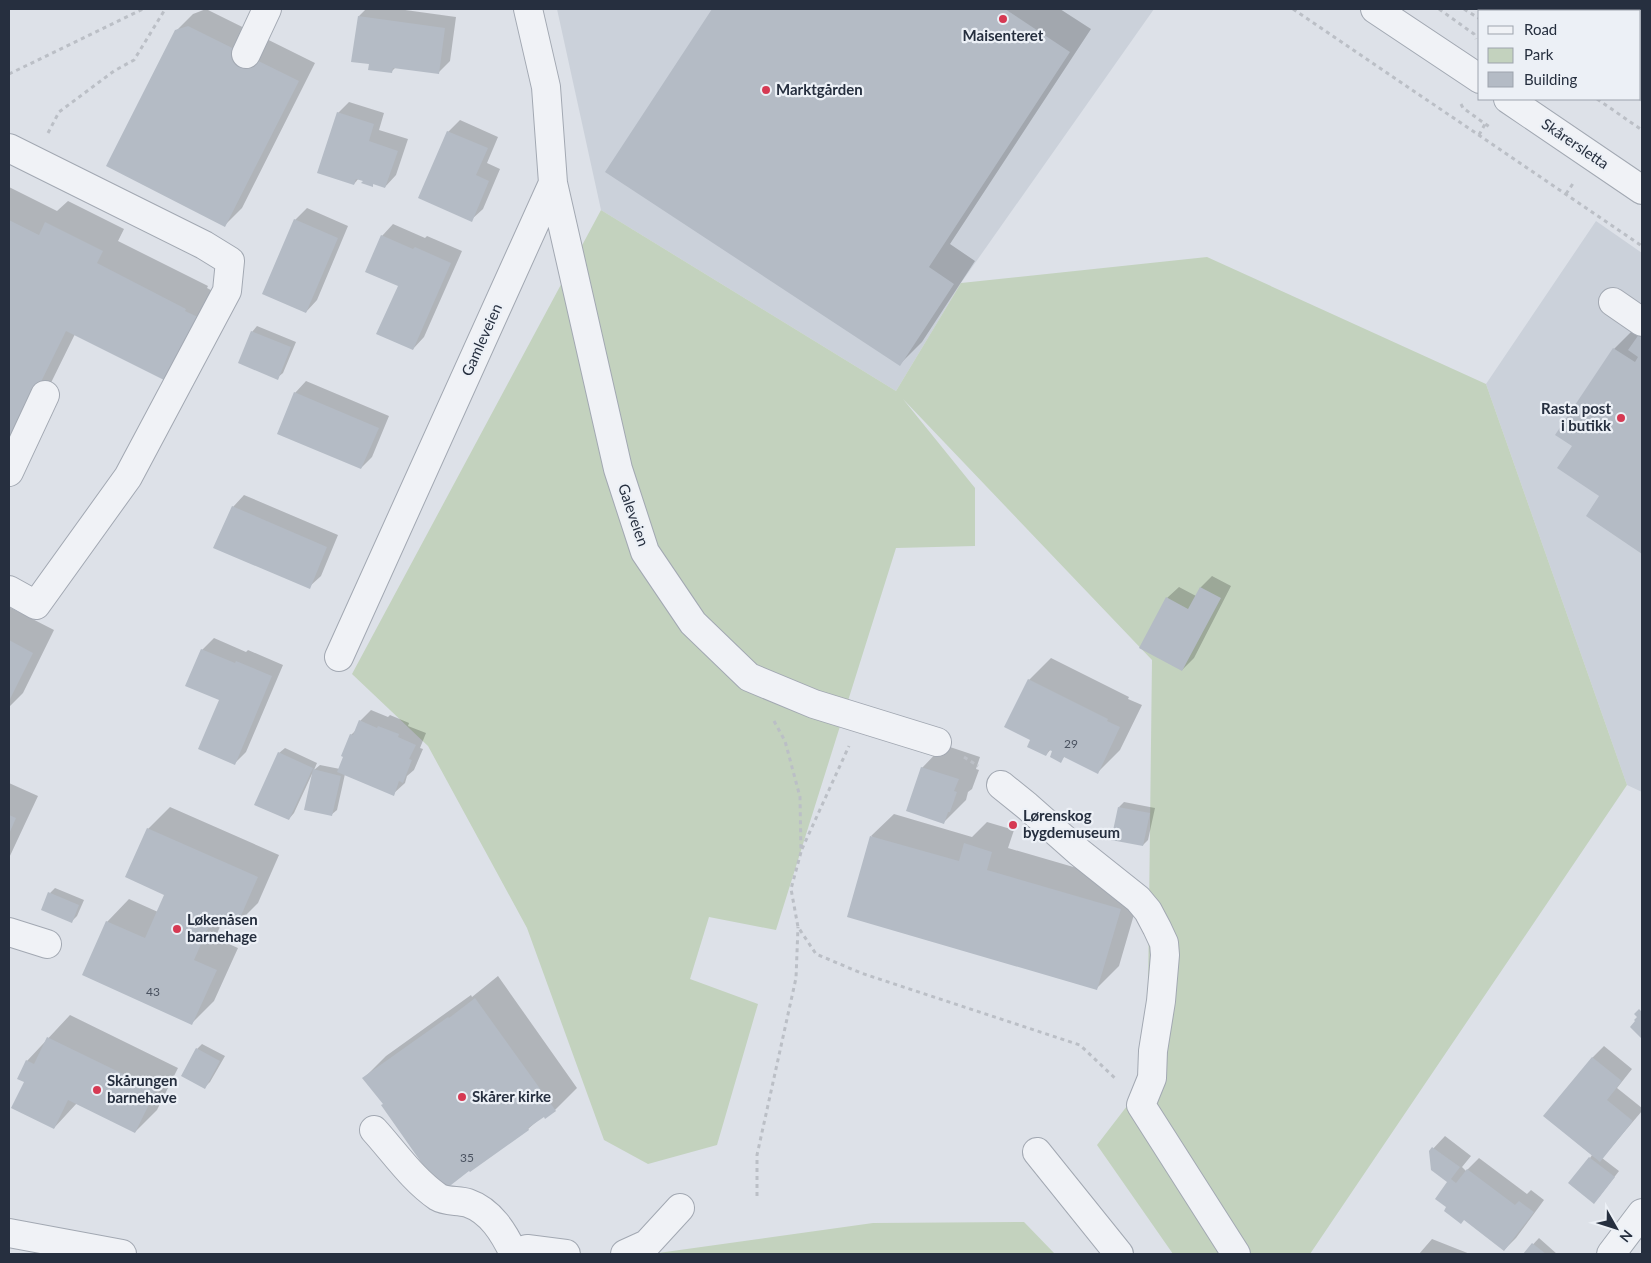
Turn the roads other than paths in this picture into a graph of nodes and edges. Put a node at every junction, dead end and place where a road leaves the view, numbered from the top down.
1 (267, 9) edge
2 (528, 9) edge
3 (1375, 9) edge
4 (246, 54) dead end
5 (1478, 78) edge
6 (1509, 100) edge
7 (9, 148) edge
8 (553, 183) junction
9 (1642, 190) edge
10 (1612, 302) dead end
11 (1642, 322) edge
12 (45, 395) dead end
13 (9, 472) edge
14 (9, 590) edge
15 (339, 657) dead end
16 (937, 742) road end
17 (1001, 785) road end
18 (9, 932) edge
19 (47, 944) dead end
20 (374, 1130) dead end
21 (1037, 1152) dead end
22 (680, 1208) dead end
23 (1642, 1213) edge
24 (9, 1233) edge
25 (122, 1254) edge
26 (513, 1254) edge
27 (566, 1254) edge
28 (625, 1254) edge
29 (1119, 1254) edge
30 (1236, 1254) edge
31 (1611, 1254) edge

1 - 4 street
2 - 8 street, Gamleveien
3 - 5 street
6 - 9 street, Skårersletta
7 - 14 street
8 - 15 street, Gamleveien
8 - 16 street, Galeveien
10 - 11 street
12 - 13 street
17 - 30 street
18 - 19 street
20 - 26 street
21 - 29 street
22 - 28 street
23 - 31 street
24 - 25 street
26 - 27 street

